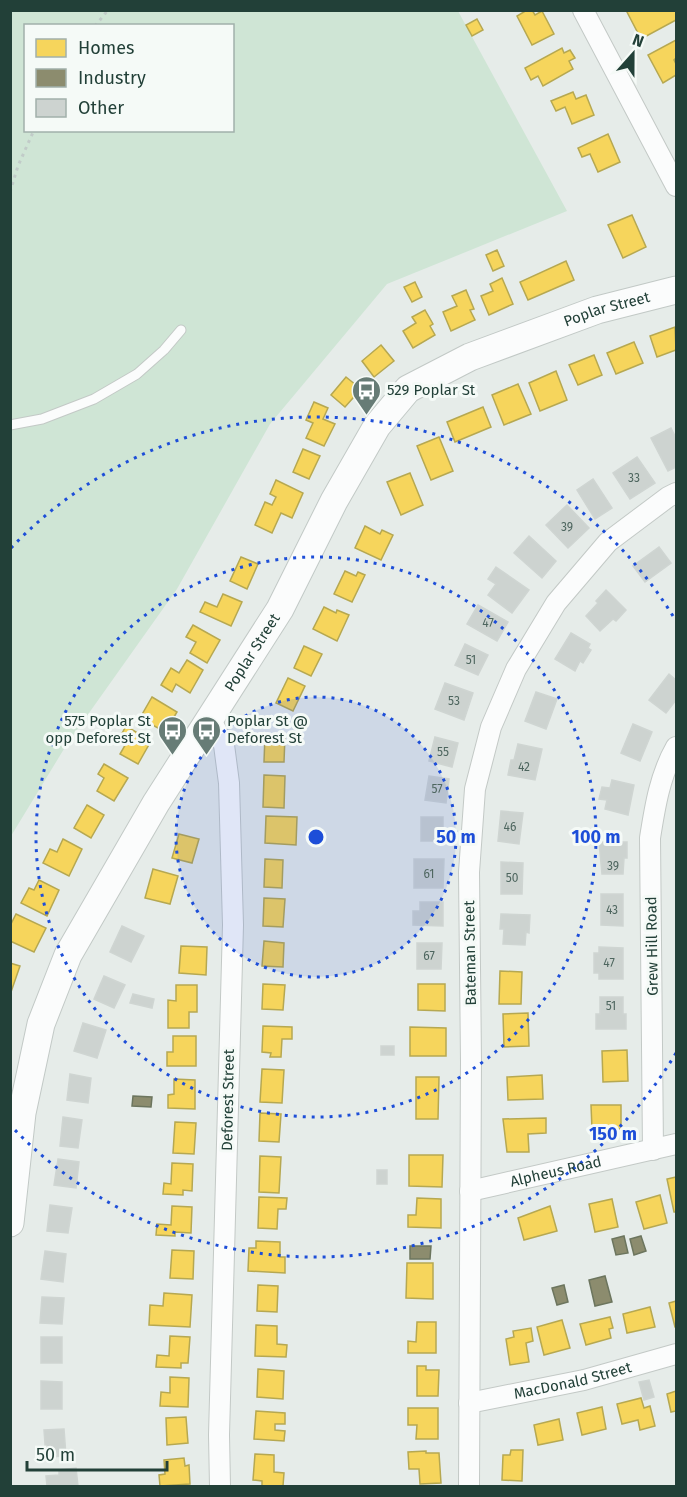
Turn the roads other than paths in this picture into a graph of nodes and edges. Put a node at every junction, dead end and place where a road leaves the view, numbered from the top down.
1 (583, 10) edge
2 (676, 186) edge
3 (676, 290) edge
4 (181, 330) dead end
5 (10, 425) edge
6 (676, 493) edge
7 (210, 718) junction
8 (676, 747) edge
9 (676, 1144) edge
10 (653, 1150) junction
11 (470, 1191) junction
12 (10, 1223) edge
13 (676, 1354) edge
14 (469, 1404) junction
15 (220, 1486) edge
16 (469, 1486) edge

1 - 2 street
3 - 7 street, Poplar Street
4 - 5 lane
6 - 11 street, Bateman Street
7 - 12 street, Poplar Street
7 - 15 street, Deforest Street
8 - 10 street, Grew Hill Road
9 - 10 street, Alpheus Road
10 - 11 street, Alpheus Road
11 - 14 street, Bateman Street
13 - 14 street, MacDonald Street
14 - 16 street, Bateman Street

